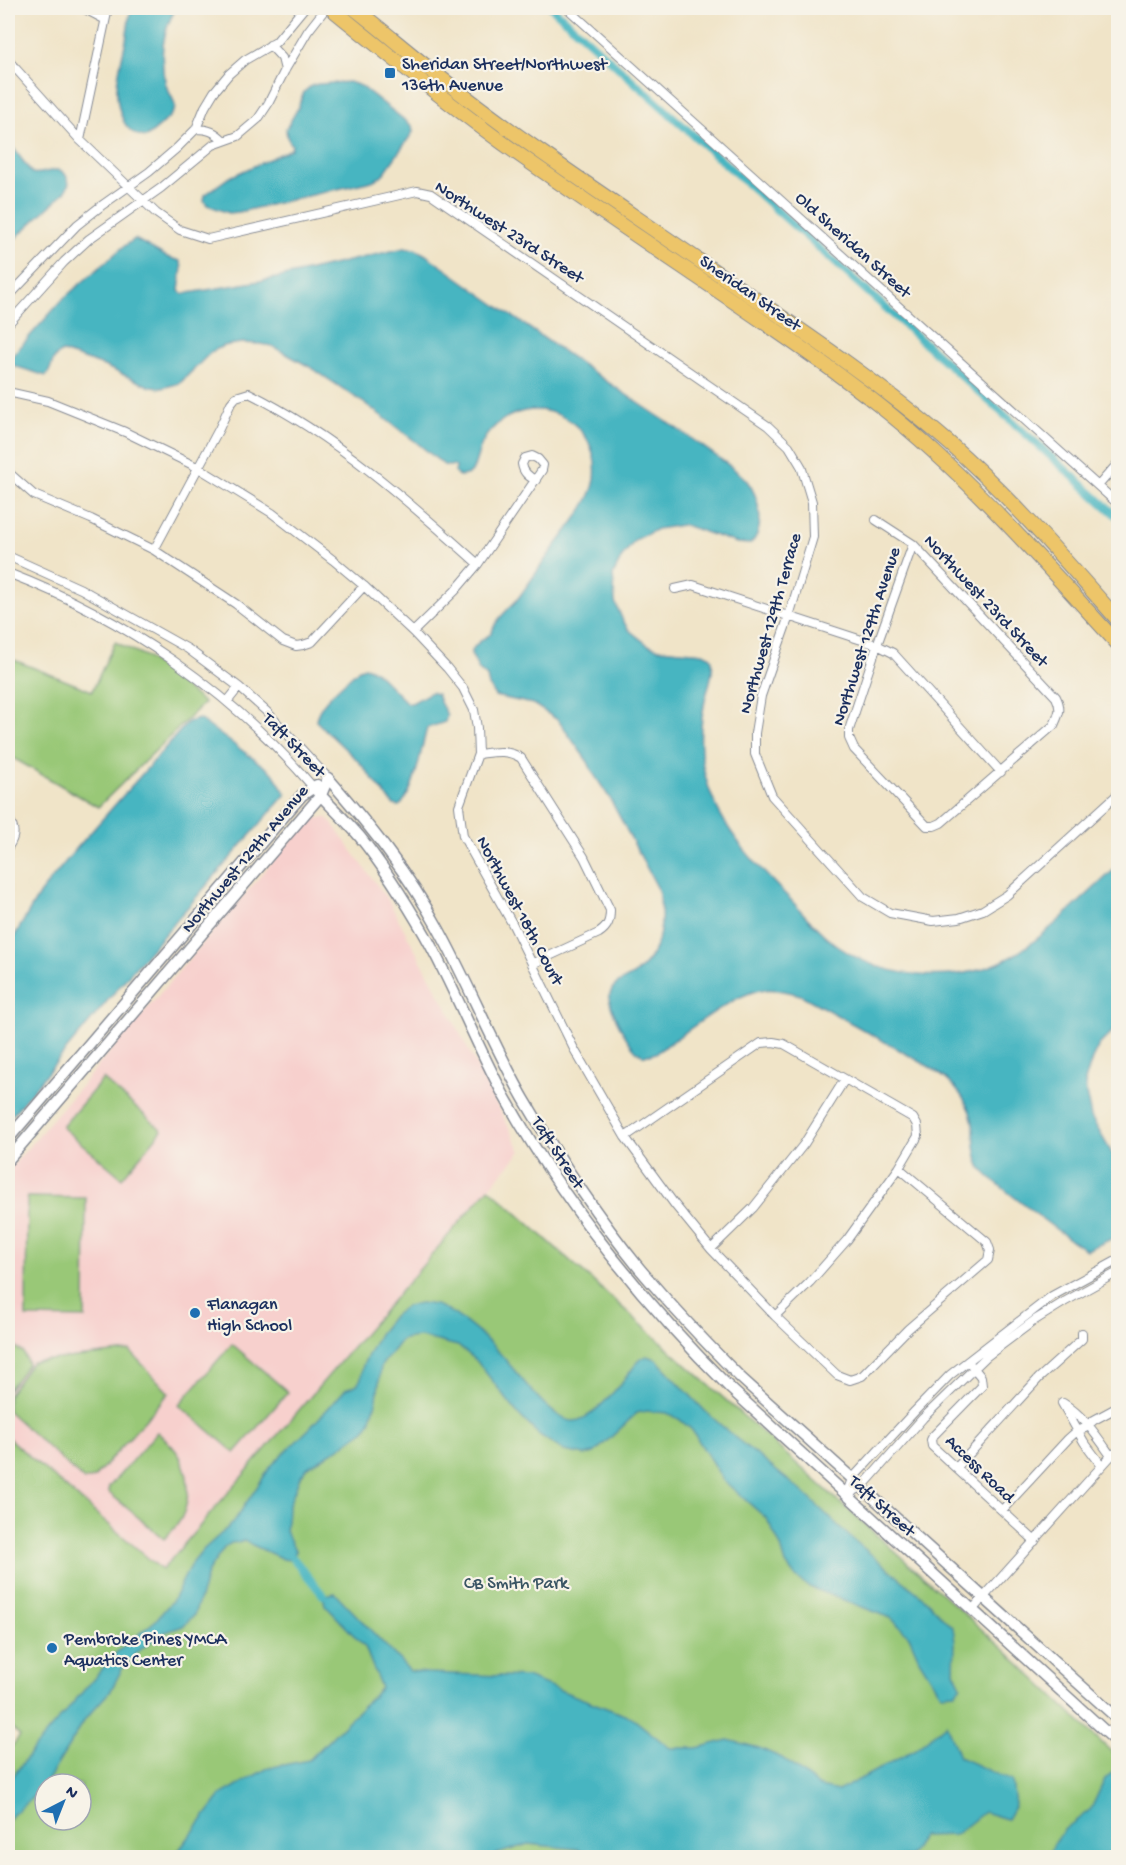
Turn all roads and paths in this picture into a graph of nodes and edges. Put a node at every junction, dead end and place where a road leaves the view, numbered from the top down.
1 (83, 8) edge
2 (108, 8) edge
3 (304, 8) edge
4 (328, 8) edge
5 (354, 8) edge
6 (567, 8) edge
7 (104, 19) junction
8 (270, 45) junction
9 (8, 60) edge
10 (285, 70) junction
11 (196, 129) junction
12 (80, 140) junction
13 (224, 141) junction
14 (128, 186) junction
15 (143, 200) junction
16 (8, 297) edge
17 (8, 324) edge
18 (8, 392) edge
19 (1119, 463) edge
20 (801, 466) joint
21 (197, 467) junction
22 (8, 472) edge
23 (536, 480) dead end
24 (1098, 486) junction
25 (1119, 504) edge
26 (876, 520) dead end
27 (914, 544) junction
28 (154, 550) junction
29 (8, 556) edge
30 (17, 560) junction
31 (478, 564) junction
32 (9, 573) edge
33 (364, 586) junction
34 (675, 589) dead end
35 (118, 609) junction
36 (789, 616) junction
37 (1119, 620) edge
38 (112, 621) junction
39 (412, 632) junction
40 (1119, 644) edge
41 (877, 645) junction
42 (239, 687) junction
43 (227, 702) junction
44 (478, 754) junction
45 (1001, 772) junction
46 (328, 778) junction
47 (317, 791) junction
48 (1119, 794) edge
49 (8, 817) edge
50 (8, 847) edge
51 (532, 964) junction
52 (462, 973) junction
53 (448, 980) junction
54 (83, 1052) junction
55 (100, 1053) junction
56 (845, 1079) junction
57 (625, 1137) junction
58 (8, 1138) edge
59 (8, 1160) edge
60 (899, 1168) junction
61 (711, 1249) junction
62 (1119, 1260) edge
63 (1119, 1272) edge
64 (775, 1316) junction
65 (1082, 1333) dead end
66 (967, 1361) junction
67 (974, 1369) junction
68 (1119, 1407) edge
69 (1089, 1425) junction
70 (1077, 1431) junction
71 (1115, 1454) edge
72 (959, 1465) dead end
73 (1102, 1466) junction
74 (852, 1479) junction
75 (862, 1487) junction
76 (846, 1495) junction
77 (1005, 1507) dead end
78 (1035, 1541) junction
79 (984, 1597) junction
80 (973, 1609) junction
81 (1119, 1719) edge
82 (1119, 1743) edge

1 - 7 street
2 - 7 street
3 - 8 street
4 - 10 street
4 - 40 main road, Sheridan Street
5 - 37 main road, Sheridan Street
6 - 24 street, Old Sheridan Street
7 - 12 street
8 - 10 street
8 - 11 street
9 - 12 street, Northwest 23rd Street
10 - 13 street
11 - 13 street
11 - 14 street
12 - 14 street, Northwest 23rd Street
13 - 15 street
14 - 15 street, Northwest 23rd Street
14 - 16 street
15 - 17 street
15 - 20 street, Northwest 23rd Street
18 - 21 street, Northwest 18th Court
19 - 24 street
20 - 36 street, Northwest 129th Terrace
21 - 28 street
21 - 31 street
21 - 33 street, Northwest 18th Court
22 - 28 street
23 - 31 street
24 - 25 street, Old Sheridan Street
26 - 27 street, Northwest 23rd Street
27 - 41 street, Northwest 129th Avenue
27 - 45 street, Northwest 23rd Street
28 - 33 street
29 - 30 street, Taft Street
30 - 32 street
30 - 35 street, Taft Street
31 - 39 street
32 - 38 street, Taft Street
33 - 39 street, Northwest 18th Court
34 - 36 street
35 - 38 street
35 - 42 street, Taft Street
36 - 41 street
36 - 48 street, Northwest 129th Terrace
38 - 43 street, Taft Street
39 - 44 street, Northwest 18th Court
41 - 45 street
41 - 45 street, Northwest 129th Avenue
42 - 43 street
42 - 46 street, Taft Street
43 - 47 street, Taft Street
44 - 51 street, Northwest 18th Court
44 - 51 street
46 - 47 street, Northwest 129th Avenue
46 - 52 street, Taft Street
47 - 53 street, Taft Street
47 - 54 street, Northwest 129th Avenue
47 - 55 street, Northwest 129th Avenue
49 - 50 street
51 - 57 street, Northwest 18th Court
52 - 53 street
52 - 74 street, Taft Street
53 - 76 street, Taft Street
54 - 55 street
54 - 58 street, Northwest 129th Avenue
55 - 59 street, Northwest 129th Avenue
56 - 57 street
56 - 60 street
56 - 61 street
57 - 61 street, Northwest 18th Court
60 - 64 street
60 - 64 street, Northwest 18th Court
61 - 64 street, Northwest 18th Court
62 - 66 street
63 - 67 street
65 - 72 street
66 - 67 street
66 - 74 street
67 - 75 street
67 - 78 street, Access Road
68 - 69 street
69 - 70 street
69 - 70 street
69 - 71 street
70 - 73 street
70 - 77 street
71 - 73 street
73 - 78 street
74 - 75 street, Taft Street
74 - 76 street
75 - 76 street
75 - 79 street, Taft Street
76 - 80 street, Taft Street
78 - 79 street
79 - 80 street
79 - 81 street, Taft Street
80 - 82 street, Taft Street

